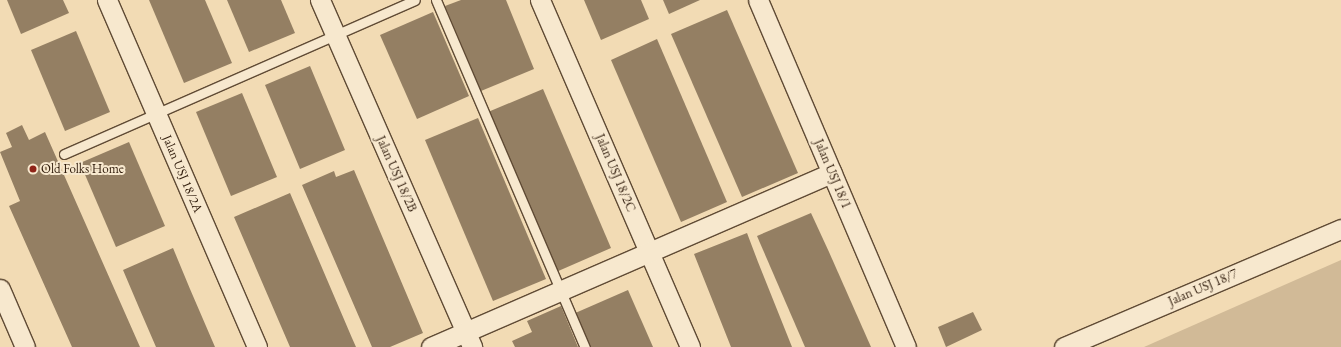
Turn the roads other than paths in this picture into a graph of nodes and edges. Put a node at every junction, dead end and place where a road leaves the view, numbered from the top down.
1 (106, 0) edge
2 (320, 0) edge
3 (414, 0) edge
4 (436, 0) edge
5 (540, 0) edge
6 (758, 0) edge
7 (336, 35) junction
8 (156, 114) junction
9 (64, 154) dead end
10 (832, 173) junction
11 (1341, 229) edge
12 (649, 253) junction
13 (0, 289) edge
14 (561, 291) junction
15 (469, 340) edge
16 (25, 347) edge
17 (257, 347) edge
18 (432, 347) edge
19 (585, 347) edge
20 (690, 347) edge
21 (906, 347) edge
22 (1064, 347) edge

1 - 8 street, Jalan USJ 18/2A
2 - 7 street, Jalan USJ 18/2B
3 - 7 lane
4 - 14 lane
5 - 12 street, Jalan USJ 18/2C
6 - 10 street, Jalan USJ 18/1
7 - 8 lane
7 - 15 street, Jalan USJ 18/2B
8 - 9 lane
8 - 17 street, Jalan USJ 18/2A
10 - 12 street
10 - 21 street, Jalan USJ 18/1
11 - 22 street, Jalan USJ 18/7
12 - 14 street
12 - 20 street, Jalan USJ 18/2C
13 - 16 street
14 - 15 street
14 - 19 lane
15 - 18 street

